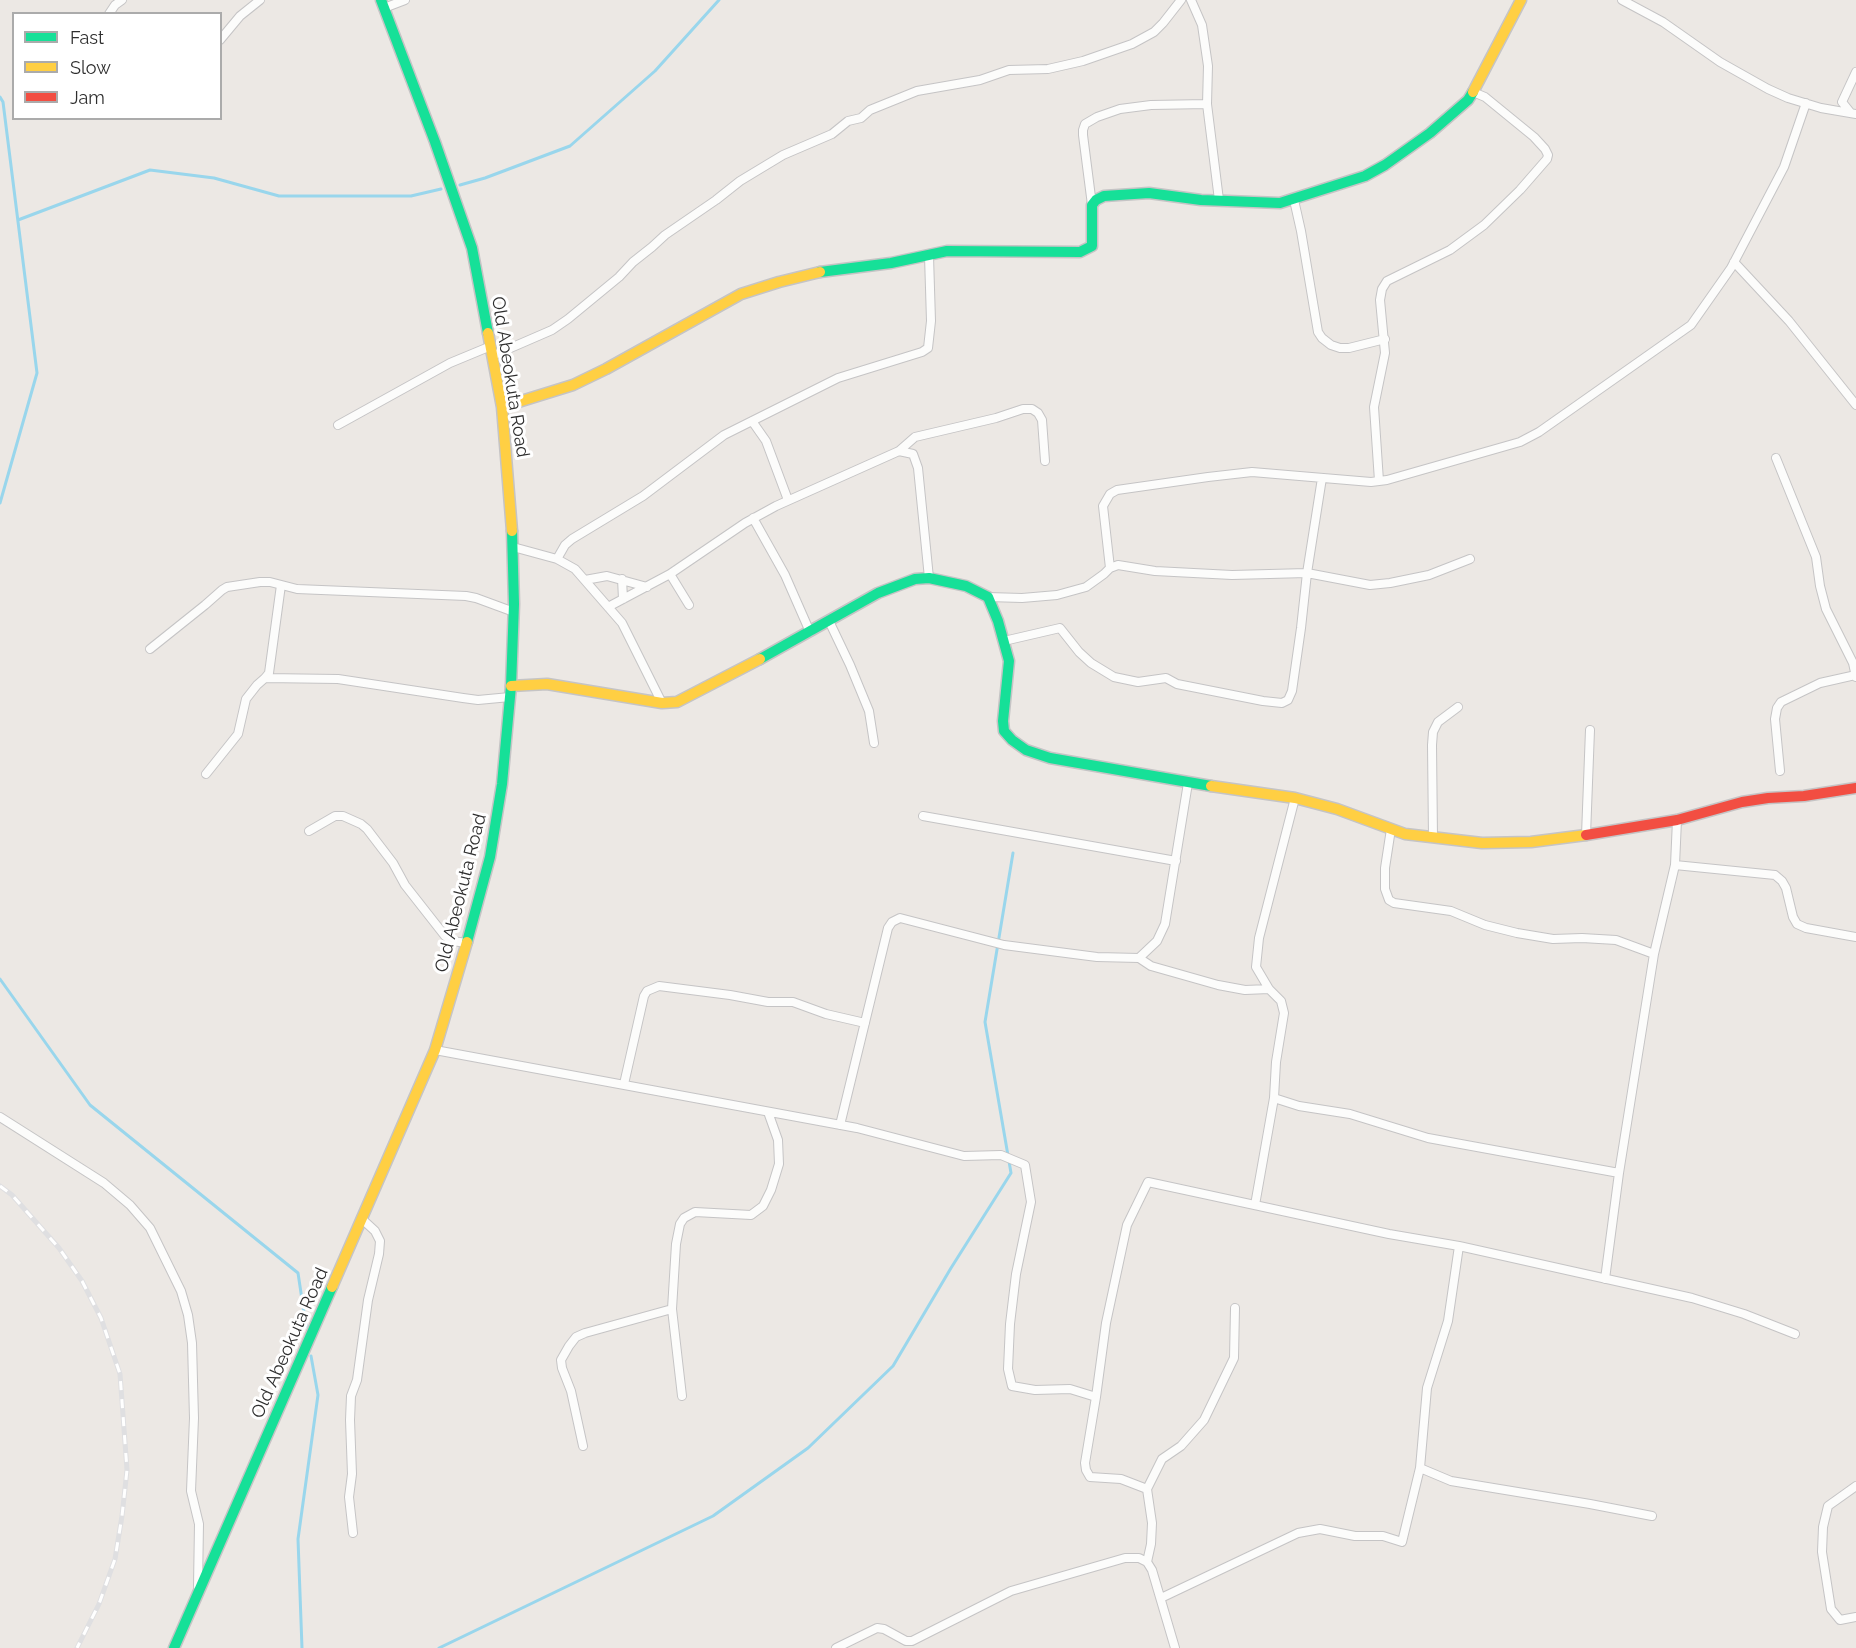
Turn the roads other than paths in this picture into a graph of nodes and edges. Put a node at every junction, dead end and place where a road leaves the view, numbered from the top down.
1 (122, 0) edge
2 (260, 0) edge
3 (405, 0) edge
4 (1181, 0) edge
5 (1191, 0) edge
6 (1521, 0) edge
7 (1622, 0) edge
8 (383, 4) edge
9 (110, 12) edge
10 (222, 38) edge
11 (1856, 72) edge
12 (1473, 92) junction
13 (1207, 104) junction
14 (1806, 104) junction
15 (1853, 113) edge
16 (1219, 200) junction
17 (1294, 200) junction
18 (1092, 205) junction
19 (928, 256) junction
20 (1734, 262) junction
21 (1385, 339) junction
22 (492, 351) junction
23 (1856, 405) edge
24 (502, 407) junction
25 (752, 421) junction
26 (338, 425) dead end
27 (899, 451) junction
28 (1776, 458) dead end
29 (1045, 461) dead end
30 (1322, 478) junction
31 (1379, 481) junction
32 (788, 500) junction
33 (753, 518) junction
34 (513, 546) junction
35 (556, 559) junction
36 (1470, 559) dead end
37 (1110, 568) junction
38 (1307, 573) junction
39 (670, 574) junction
40 (929, 578) junction
41 (622, 579) junction
42 (585, 580) junction
43 (281, 585) junction
44 (647, 587) junction
45 (988, 597) junction
46 (623, 599) junction
47 (689, 605) dead end
48 (608, 607) junction
49 (514, 612) junction
50 (829, 621) junction
51 (810, 632) junction
52 (1004, 640) junction
53 (150, 649) dead end
54 (1856, 676) edge
55 (266, 678) junction
56 (511, 692) junction
57 (662, 703) junction
58 (1458, 706) dead end
59 (1590, 730) dead end
60 (874, 743) dead end
61 (1780, 771) dead end
62 (206, 774) dead end
63 (1188, 783) junction
64 (1856, 788) edge
65 (1295, 798) junction
66 (923, 816) dead end
67 (1677, 820) junction
68 (1391, 829) junction
69 (309, 831) dead end
70 (1586, 835) junction
71 (1433, 838) junction
72 (1176, 861) junction
73 (1675, 865) junction
74 (1856, 937) edge
75 (467, 943) junction
76 (1654, 954) junction
77 (1139, 958) junction
78 (1269, 989) junction
79 (865, 1023) junction
80 (435, 1050) junction
81 (624, 1084) junction
82 (1274, 1098) junction
83 (768, 1112) junction
84 (0, 1117) edge
85 (840, 1125) junction
86 (1619, 1173) junction
87 (1256, 1205) junction
88 (362, 1219) junction
89 (1459, 1246) junction
90 (1605, 1279) junction
91 (1234, 1308) dead end
92 (672, 1309) junction
93 (1795, 1334) dead end
94 (682, 1396) dead end
95 (1096, 1397) junction
96 (583, 1446) dead end
97 (1420, 1468) junction
98 (1856, 1486) edge
99 (1147, 1489) junction
100 (1652, 1516) dead end
101 (353, 1533) dead end
102 (1147, 1562) junction
103 (198, 1593) junction
104 (1161, 1598) junction
105 (1856, 1617) edge
106 (174, 1648) edge
107 (836, 1648) edge
108 (1175, 1648) edge

1 - 9 street
2 - 10 street
3 - 8 street
4 - 22 street
5 - 13 street
6 - 12 main road
7 - 14 street
8 - 22 main road, Old Abeokuta Road
11 - 15 street
12 - 17 main road
12 - 21 street
13 - 16 street
13 - 18 street
14 - 15 street
14 - 20 street
16 - 17 main road
16 - 18 main road
17 - 21 street
18 - 19 main road
19 - 24 main road
19 - 25 street
20 - 23 street
20 - 31 street
21 - 31 street
22 - 24 main road, Old Abeokuta Road
22 - 26 street
24 - 34 main road, Old Abeokuta Road
25 - 32 street
25 - 35 street
27 - 29 street
27 - 32 street
27 - 40 street
28 - 54 street
30 - 31 street
30 - 37 street
30 - 38 street
32 - 33 street
33 - 39 street
33 - 51 street
34 - 35 street
34 - 49 main road, Old Abeokuta Road
35 - 42 street
36 - 38 street
37 - 38 street
37 - 45 street
38 - 52 street
39 - 44 street
39 - 47 street
40 - 45 main road
40 - 50 main road
41 - 42 street
41 - 44 street
41 - 46 street
42 - 48 street
43 - 49 street
43 - 53 street
43 - 55 street
44 - 46 street
45 - 52 main road
46 - 48 street
48 - 57 street
49 - 56 main road, Old Abeokuta Road
50 - 51 main road
50 - 60 street
51 - 57 main road
52 - 63 main road
54 - 61 street
55 - 56 street
55 - 62 street
56 - 57 main road
56 - 75 main road, Old Abeokuta Road
58 - 71 street
59 - 70 street
63 - 65 main road
63 - 72 street
64 - 67 main road
65 - 68 main road
65 - 78 street
66 - 72 street
67 - 70 main road
67 - 73 street
68 - 71 main road
68 - 76 street
69 - 75 street
70 - 71 main road
72 - 77 street
73 - 74 street
73 - 76 street
75 - 80 main road, Old Abeokuta Road
76 - 86 street
77 - 78 street
77 - 79 street
78 - 82 street
79 - 81 street
79 - 85 street
80 - 81 street
80 - 88 main road, Old Abeokuta Road
81 - 83 street
82 - 86 street
82 - 87 street
83 - 85 street
83 - 92 street
84 - 103 street
85 - 95 street
86 - 90 street
87 - 89 street
87 - 95 street
88 - 101 street
88 - 103 main road, Old Abeokuta Road
89 - 90 street
89 - 97 street
90 - 93 street
91 - 99 street
92 - 94 street
92 - 96 street
95 - 99 street
97 - 100 street
97 - 104 street
98 - 105 street
99 - 102 street
102 - 104 street
102 - 107 street
103 - 106 main road, Old Abeokuta Road
104 - 108 street

